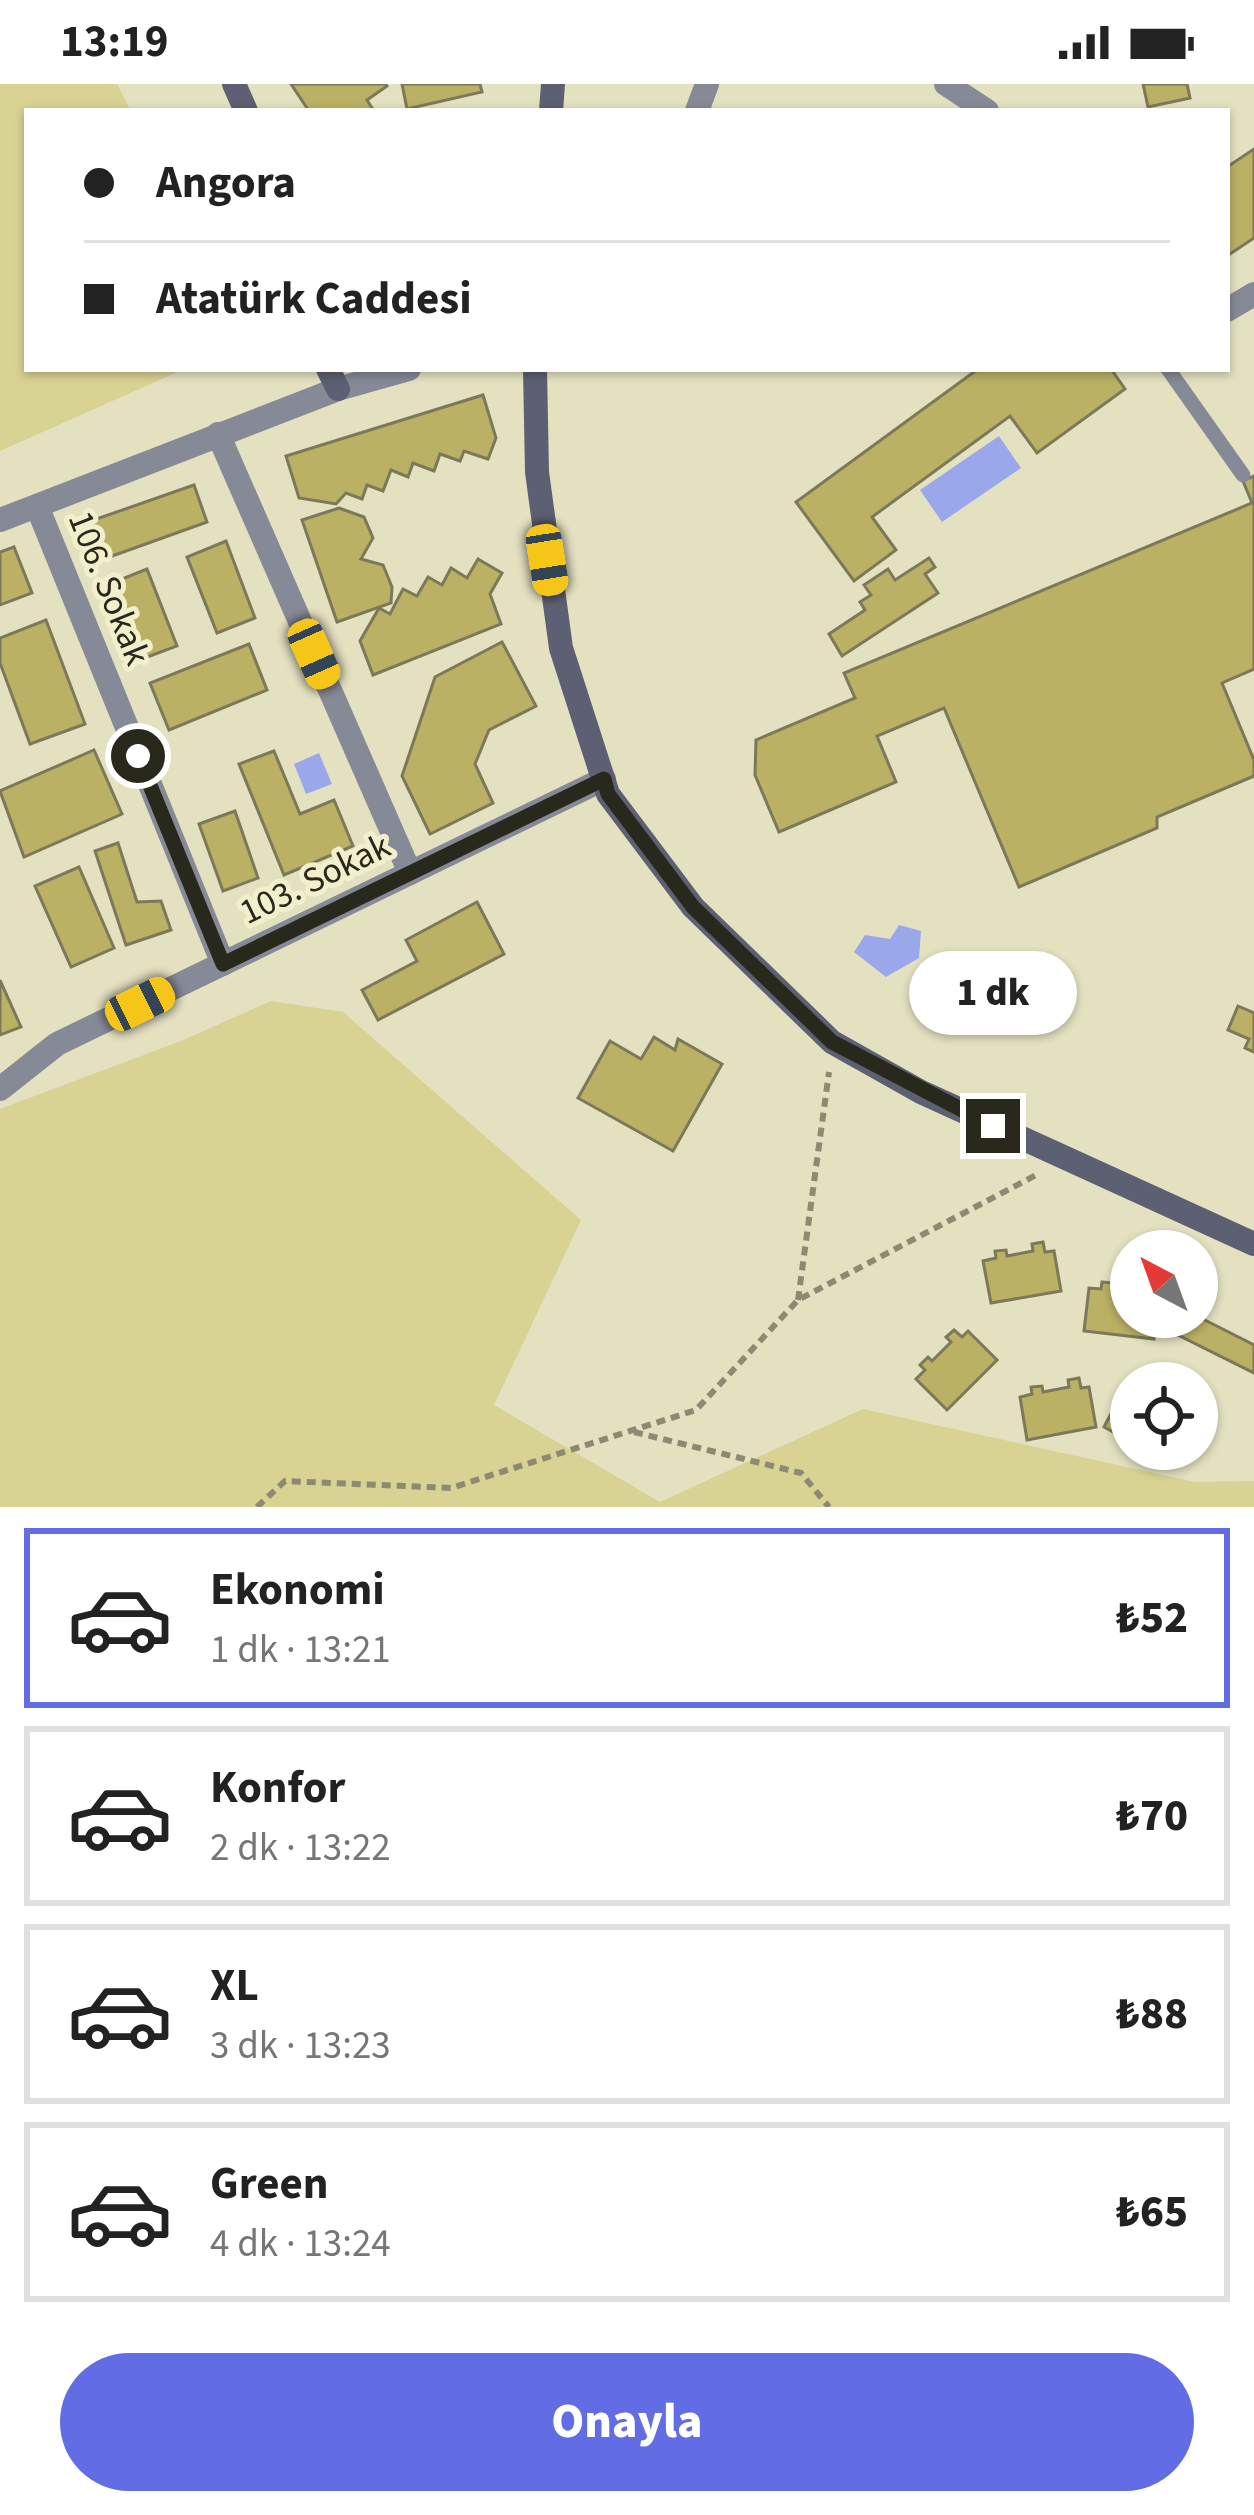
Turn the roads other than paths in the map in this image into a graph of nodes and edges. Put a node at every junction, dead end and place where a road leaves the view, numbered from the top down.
1 (946, 84) edge
2 (982, 108) edge
3 (386, 372) edge
4 (535, 372) edge
5 (1170, 372) edge
6 (333, 379) edge
7 (218, 434) junction
8 (1243, 475) dead end
9 (37, 506) junction
10 (0, 520) edge
11 (604, 779) junction
12 (410, 873) junction
13 (223, 964) junction
14 (0, 1089) edge
15 (1254, 1244) edge

1 - 2 street
3 - 6 street
4 - 11 street
5 - 8 lane
6 - 7 street
7 - 9 street
7 - 12 street
9 - 10 street
9 - 13 street, 106. Sokak
11 - 12 street, 103. Sokak
11 - 15 street
12 - 13 street, 103. Sokak
13 - 14 street, 103. Sokak

